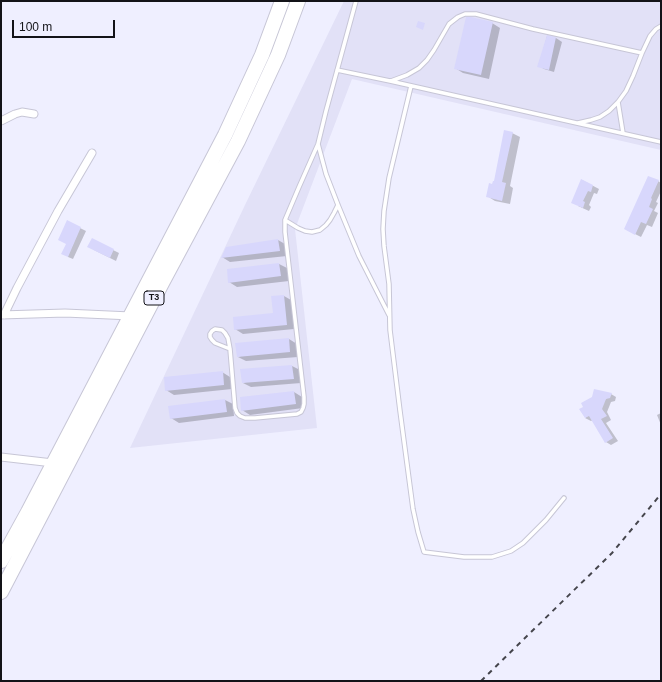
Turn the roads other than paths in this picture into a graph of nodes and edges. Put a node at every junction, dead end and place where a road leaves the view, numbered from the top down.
1 (282, 1) edge
2 (298, 1) edge
3 (356, 1) edge
4 (661, 26) edge
5 (642, 53) junction
6 (337, 70) junction
7 (390, 81) junction
8 (411, 86) junction
9 (618, 102) junction
10 (34, 114) dead end
11 (1, 121) edge
12 (575, 123) junction
13 (623, 133) junction
14 (661, 142) edge
15 (318, 144) junction
16 (92, 153) dead end
17 (338, 205) junction
18 (285, 220) junction
19 (3, 315) edge
20 (131, 316) junction
21 (390, 316) junction
22 (230, 349) junction
23 (1, 457) edge
24 (53, 463) junction
25 (564, 498) dead end
26 (1, 561) edge
27 (1, 592) edge

1 - 20 highway, T3
2 - 27 highway, T3
3 - 6 lane
4 - 5 lane
5 - 7 lane
5 - 9 lane
6 - 7 lane
6 - 15 lane
7 - 8 lane
8 - 12 lane
8 - 21 lane
9 - 12 lane
9 - 13 lane
10 - 11 street
12 - 13 lane
13 - 14 lane
15 - 17 lane
15 - 18 lane
16 - 19 street
17 - 18 lane
17 - 21 lane
18 - 22 lane
19 - 20 street
20 - 24 highway, T3
21 - 25 lane
22 - 22 lane
23 - 24 street
24 - 26 highway, T3

